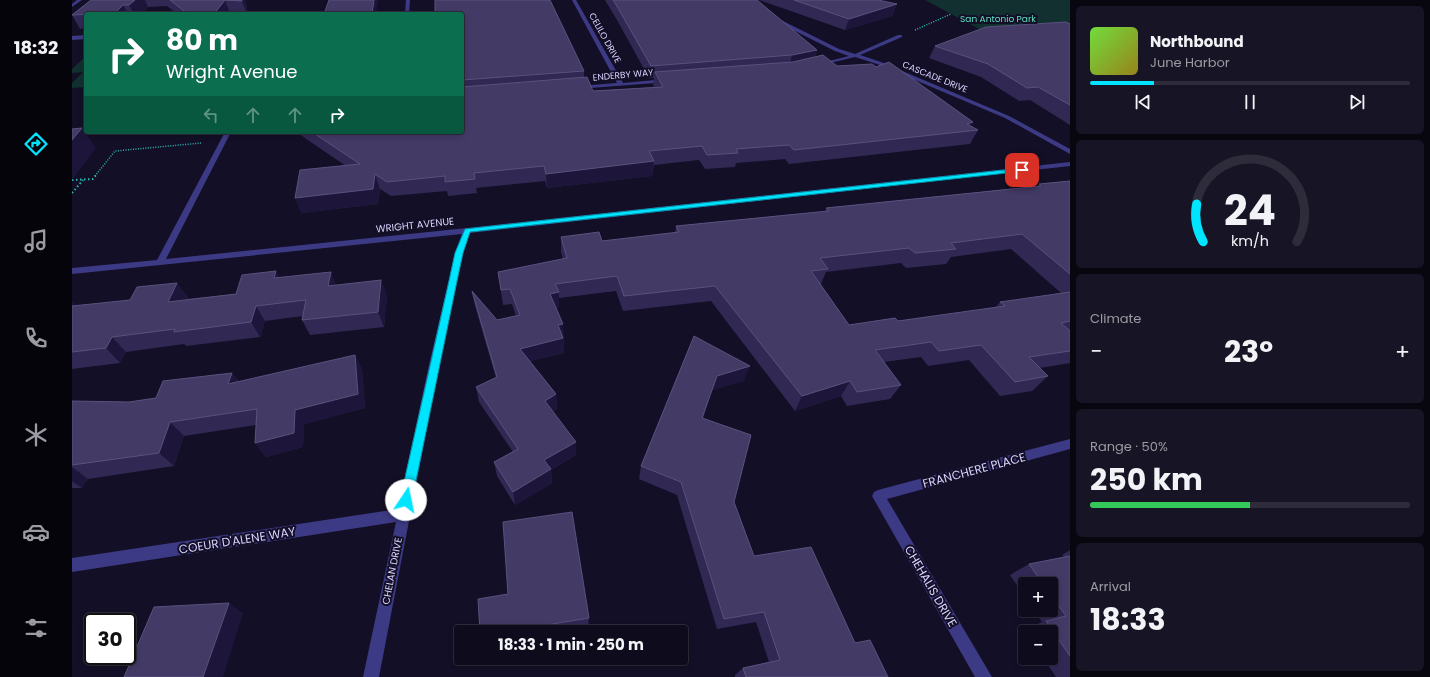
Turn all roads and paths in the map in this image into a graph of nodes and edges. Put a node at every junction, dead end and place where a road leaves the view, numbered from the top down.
1 (408, 0) edge
2 (574, 0) edge
3 (79, 1) edge
4 (72, 2) edge
5 (72, 6) edge
6 (407, 12) edge
7 (950, 14) dead end
8 (774, 17) edge
9 (900, 36) joint
10 (84, 37) edge
11 (72, 38) edge
12 (858, 55) junction
13 (812, 66) edge
14 (675, 80) edge
15 (621, 84) junction
16 (574, 88) edge
17 (227, 134) edge
18 (223, 142) junction
19 (1070, 152) edge
20 (1070, 164) edge
21 (72, 180) edge
22 (84, 180) junction
23 (72, 193) edge
24 (467, 230) junction
25 (160, 262) junction
26 (72, 271) edge
27 (1070, 444) edge
28 (878, 496) joint
29 (403, 515) junction
30 (72, 565) edge
31 (371, 677) edge
32 (984, 677) edge

1 - 6 street
2 - 15 street, CELILO DRIVE
3 - 4 street
3 - 5 street
7 - 9 path
8 - 12 street, CASCADE DRIVE
9 - 12 street
10 - 11 street
12 - 13 street
12 - 19 street, CASCADE DRIVE
14 - 15 street, ENDERBY WAY
15 - 16 street, ENDERBY WAY
17 - 18 street
18 - 22 path
18 - 25 street
20 - 24 street, WRIGHT AVENUE
21 - 22 path
22 - 23 path
24 - 25 street, WRIGHT AVENUE
24 - 29 street, CHELAN DRIVE
25 - 26 street, WRIGHT AVENUE
27 - 28 street, FRANCHERE PLACE
28 - 32 street, CHEHALIS DRIVE
29 - 30 street, COEUR D'ALENE WAY
29 - 31 street, CHELAN DRIVE

